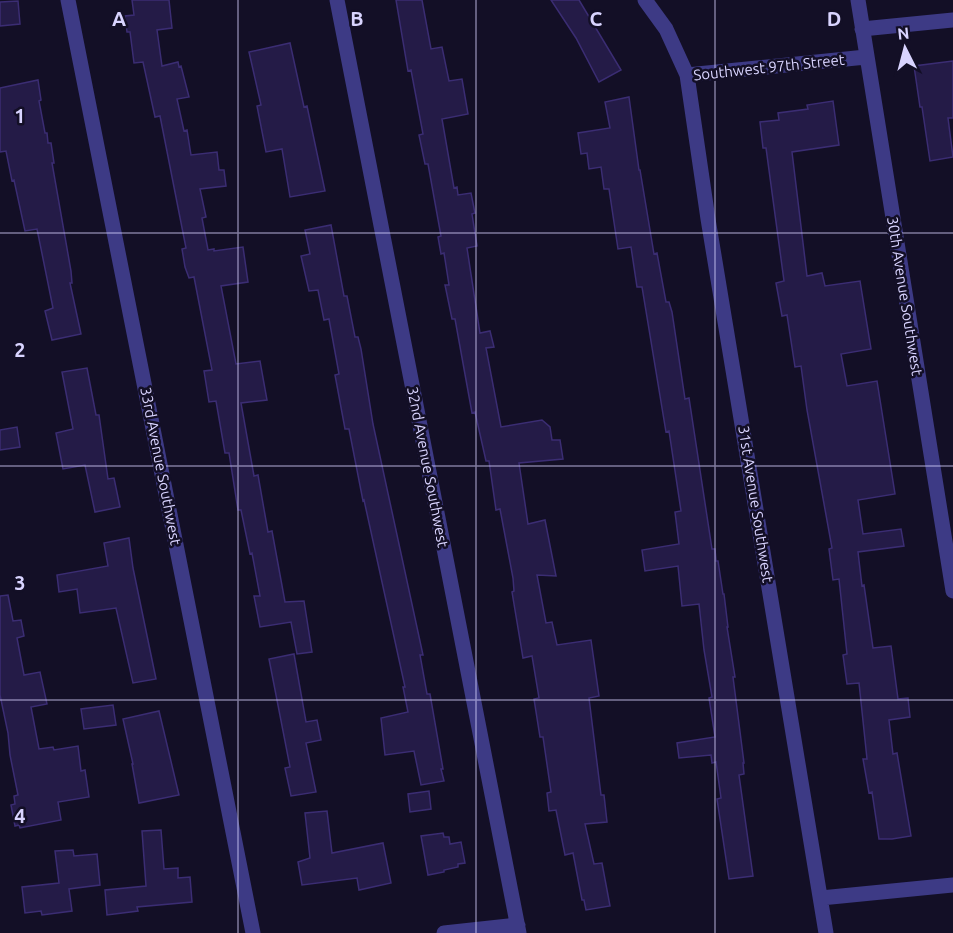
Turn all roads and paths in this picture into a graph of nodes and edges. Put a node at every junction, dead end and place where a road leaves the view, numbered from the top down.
1 (68, 0) edge
2 (337, 0) edge
3 (645, 0) edge
4 (858, 0) edge
5 (953, 20) edge
6 (862, 29) junction
7 (866, 57) junction
8 (687, 75) junction
9 (953, 591) edge
10 (953, 885) edge
11 (821, 897) junction
12 (519, 929) edge
13 (253, 933) edge
14 (444, 933) edge
15 (826, 933) edge

1 - 13 street, 33rd Avenue Southwest
2 - 12 street, 32nd Avenue Southwest
3 - 8 street, Southwest 97th Street
4 - 6 street, 30th Avenue Southwest
5 - 6 street
6 - 7 street, 30th Avenue Southwest
7 - 8 street, Southwest 97th Street
7 - 9 street, 30th Avenue Southwest
8 - 11 street, 31st Avenue Southwest
10 - 11 street
11 - 15 street, 31st Avenue Southwest
12 - 14 street

